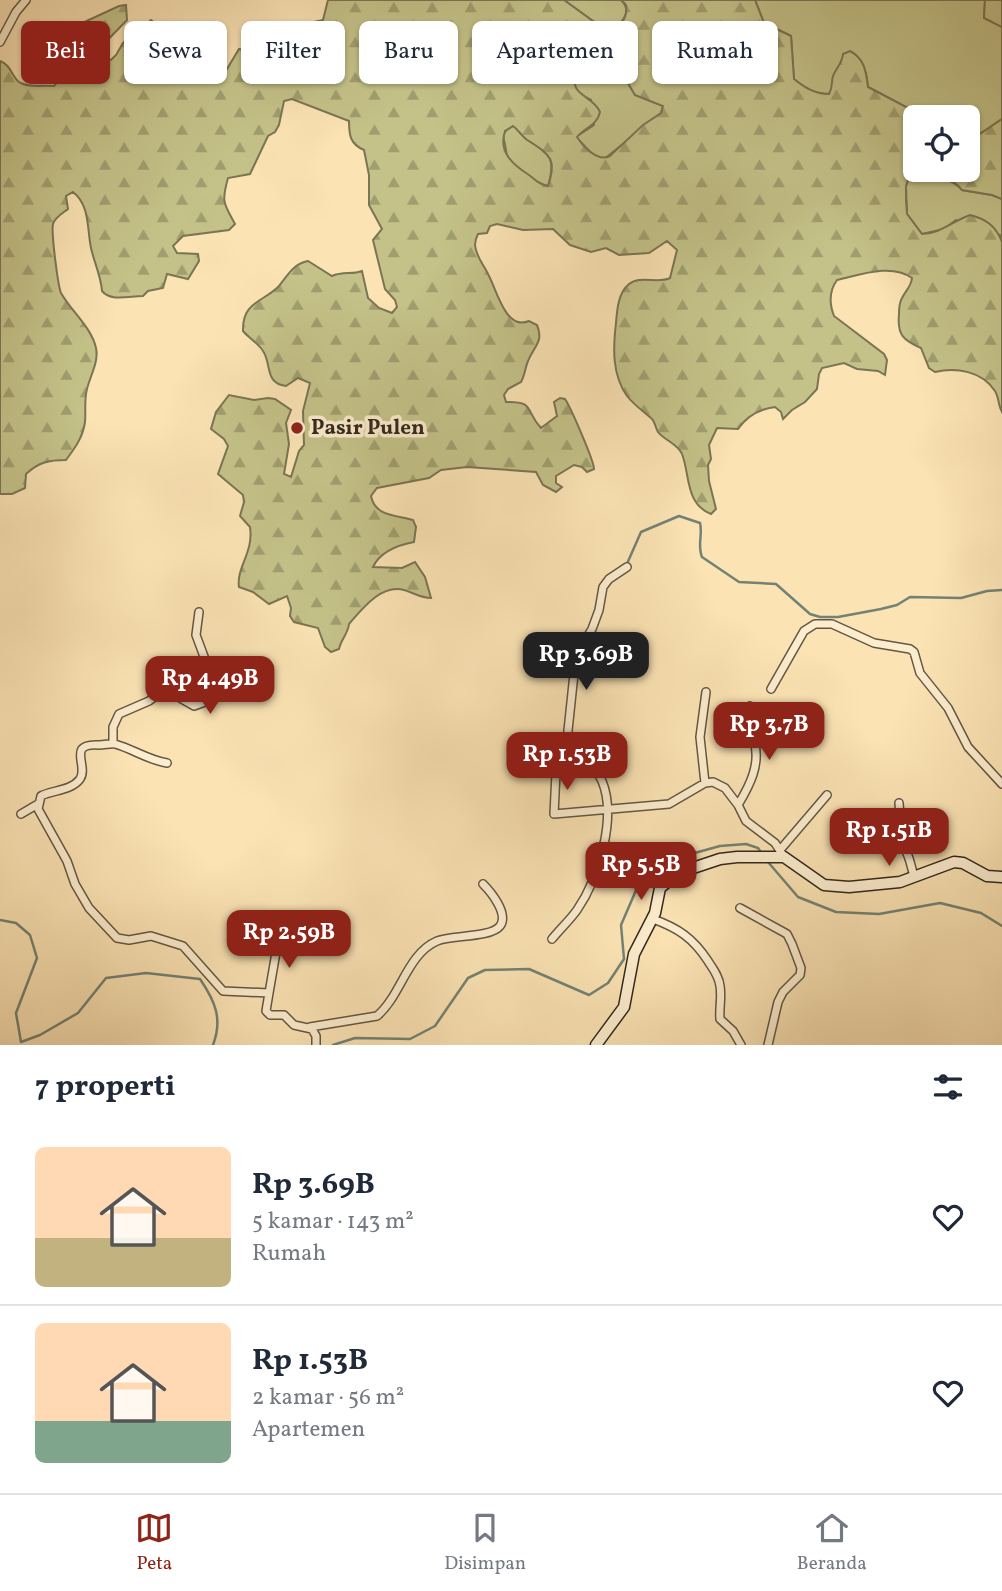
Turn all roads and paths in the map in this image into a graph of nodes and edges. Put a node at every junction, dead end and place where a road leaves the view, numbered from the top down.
1 (26, 0) edge
2 (0, 42) edge
3 (626, 567) dead end
4 (199, 612) dead end
5 (771, 689) dead end
6 (706, 692) dead end
7 (750, 706) dead end
8 (567, 740) junction
9 (113, 743) junction
10 (167, 763) dead end
11 (705, 783) junction
12 (1002, 784) edge
13 (827, 795) dead end
14 (899, 803) dead end
15 (38, 804) junction
16 (738, 805) junction
17 (609, 809) junction
18 (21, 814) dead end
19 (871, 825) dead end
20 (904, 844) junction
21 (781, 855) junction
22 (914, 877) junction
23 (1002, 877) edge
24 (483, 884) dead end
25 (740, 908) dead end
26 (653, 919) junction
27 (552, 939) dead end
28 (278, 941) dead end
29 (269, 993) junction
30 (310, 1027) junction
31 (316, 1045) edge
32 (596, 1045) edge
33 (741, 1045) edge
34 (768, 1045) edge

1 - 2 street
3 - 8 street
4 - 9 street
5 - 12 street
6 - 11 street
7 - 16 street
8 - 17 street
8 - 17 street
9 - 10 street
9 - 15 street
11 - 16 street
11 - 17 street
13 - 21 street
14 - 20 street
15 - 18 street
15 - 29 street
16 - 21 street
17 - 27 street
19 - 20 street
20 - 22 street
21 - 22 street
21 - 26 street
22 - 23 street
24 - 30 street
25 - 34 street
26 - 32 street
26 - 33 street
28 - 29 street
29 - 30 street
30 - 31 street

